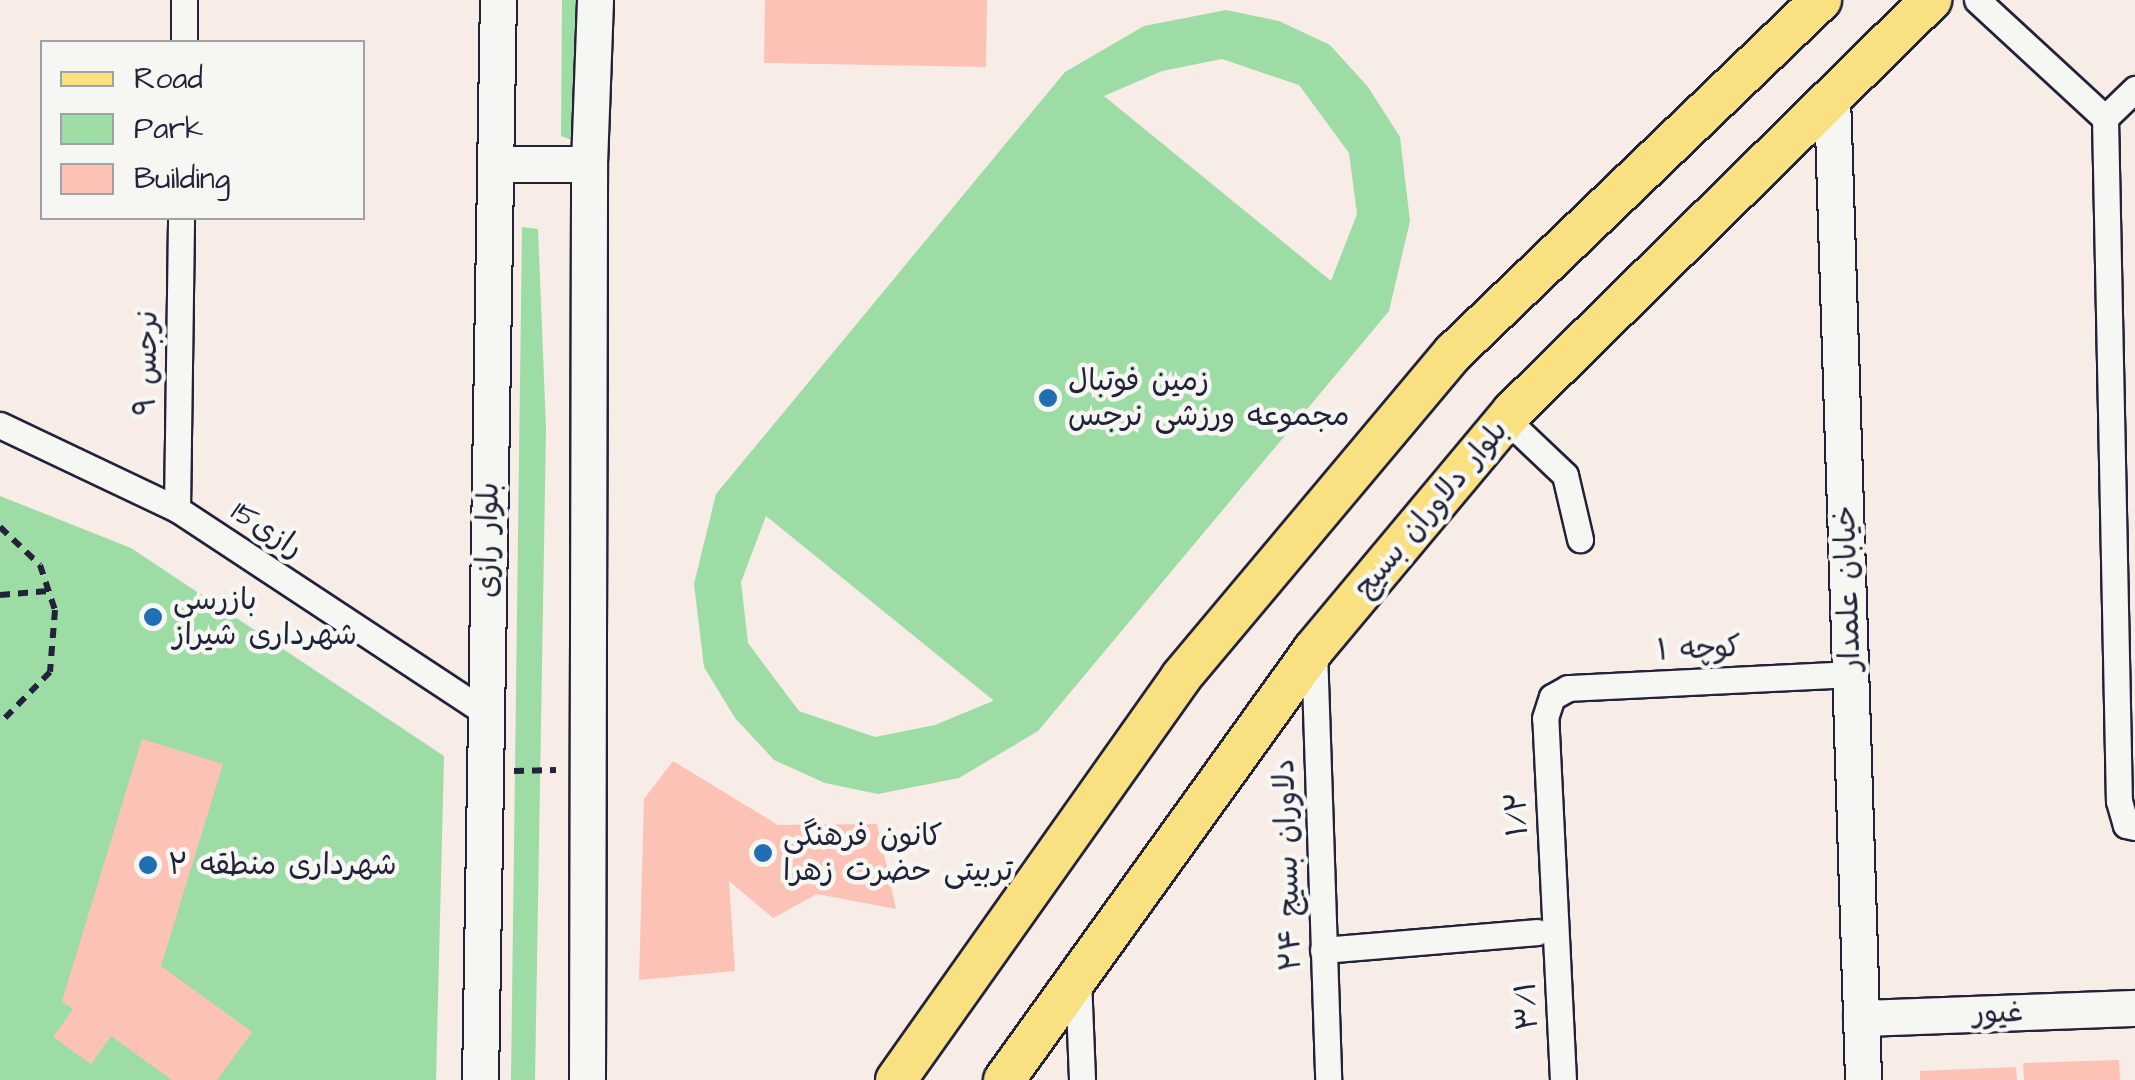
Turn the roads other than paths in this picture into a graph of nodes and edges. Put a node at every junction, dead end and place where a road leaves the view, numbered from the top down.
1 (184, 0) edge
2 (498, 0) edge
3 (595, 0) edge
4 (1821, 0) edge
5 (1931, 0) edge
6 (1978, 0) edge
7 (184, 40) edge
8 (2135, 89) edge
9 (1832, 97) junction
10 (2105, 118) junction
11 (495, 164) junction
12 (589, 164) junction
13 (181, 220) edge
14 (1506, 419) junction
15 (0, 425) edge
16 (177, 510) junction
17 (1580, 538) dead end
18 (1314, 648) junction
19 (1851, 674) junction
20 (1552, 697) joint
21 (486, 712) junction
22 (2131, 826) edge
23 (1547, 930) junction
24 (1324, 950) junction
25 (1078, 979) junction
26 (2135, 1008) edge
27 (1861, 1018) junction
28 (480, 1080) edge
29 (587, 1080) edge
30 (896, 1080) edge
31 (1004, 1080) edge
32 (1082, 1080) edge
33 (1328, 1080) edge
34 (1563, 1080) edge
35 (1863, 1080) edge

1 - 7 street
2 - 11 main road, بلوار رازی
3 - 12 main road
4 - 30 main road
5 - 9 main road, بلوار دلاوران بسیج
6 - 10 street
8 - 10 street
9 - 14 main road, بلوار دلاوران بسیج
9 - 19 main road, خیابان علمدار
10 - 22 street
11 - 12 main road
11 - 21 main road, بلوار رازی
12 - 29 main road
13 - 16 street, نرجس ۹
14 - 17 street
14 - 18 main road, بلوار دلاوران بسیج
15 - 16 street, 15رازی
16 - 21 street, 15رازی
18 - 24 street, دلاوران بسیج ۲۴
18 - 25 main road, بلوار دلاوران بسیج
19 - 20 street, کوچه ۱
19 - 27 main road, خیابان علمدار
20 - 23 street, ۱/۲
21 - 28 main road, بلوار رازی
23 - 24 street
23 - 34 street, ۳/۱
24 - 33 street, دلاوران بسیج ۲۴
25 - 31 main road, بلوار دلاوران بسیج
25 - 32 street
26 - 27 main road, غیور
27 - 35 main road, خیابان علمدار

